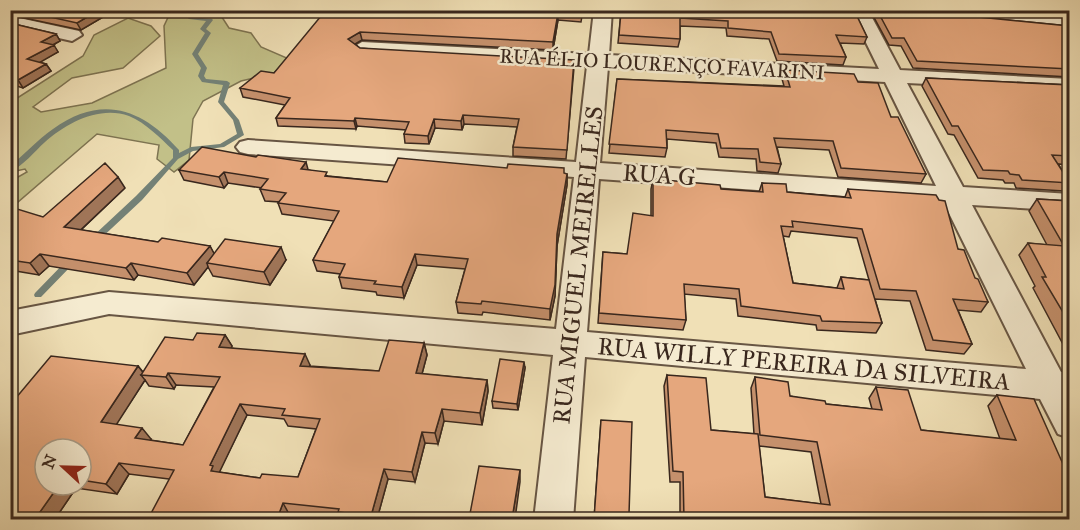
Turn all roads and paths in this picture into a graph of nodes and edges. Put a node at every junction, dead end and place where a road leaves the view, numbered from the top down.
1 (603, 10) edge
2 (860, 10) edge
3 (965, 10) edge
4 (10, 21) edge
5 (1070, 25) edge
6 (72, 35) dead end
7 (362, 48) edge
8 (598, 60) junction
9 (892, 76) junction
10 (1070, 85) edge
11 (248, 147) dead end
12 (589, 170) junction
13 (953, 195) junction
14 (1070, 203) edge
15 (10, 323) edge
16 (570, 343) junction
17 (1060, 386) edge
18 (1070, 423) edge
19 (553, 519) edge

1 - 8 street, RUA MIGUEL MEIRELLES
2 - 9 street
3 - 5 street
4 - 6 street
7 - 8 street, RUA ÉLIO LOURENÇO FAVARINI
8 - 9 street, RUA ÉLIO LOURENÇO FAVARINI
8 - 12 street, RUA MIGUEL MEIRELLES
9 - 10 street, RUA ÉLIO LOURENÇO FAVARINI
9 - 13 street
11 - 12 street, RUA G
12 - 13 street, RUA G
12 - 16 street, RUA MIGUEL MEIRELLES
13 - 14 street, RUA G
13 - 17 street
15 - 16 street, RUA WILLY PEREIRA DA SILVEIRA
16 - 17 street, RUA WILLY PEREIRA DA SILVEIRA
16 - 19 street, RUA MIGUEL MEIRELLES
17 - 18 street

